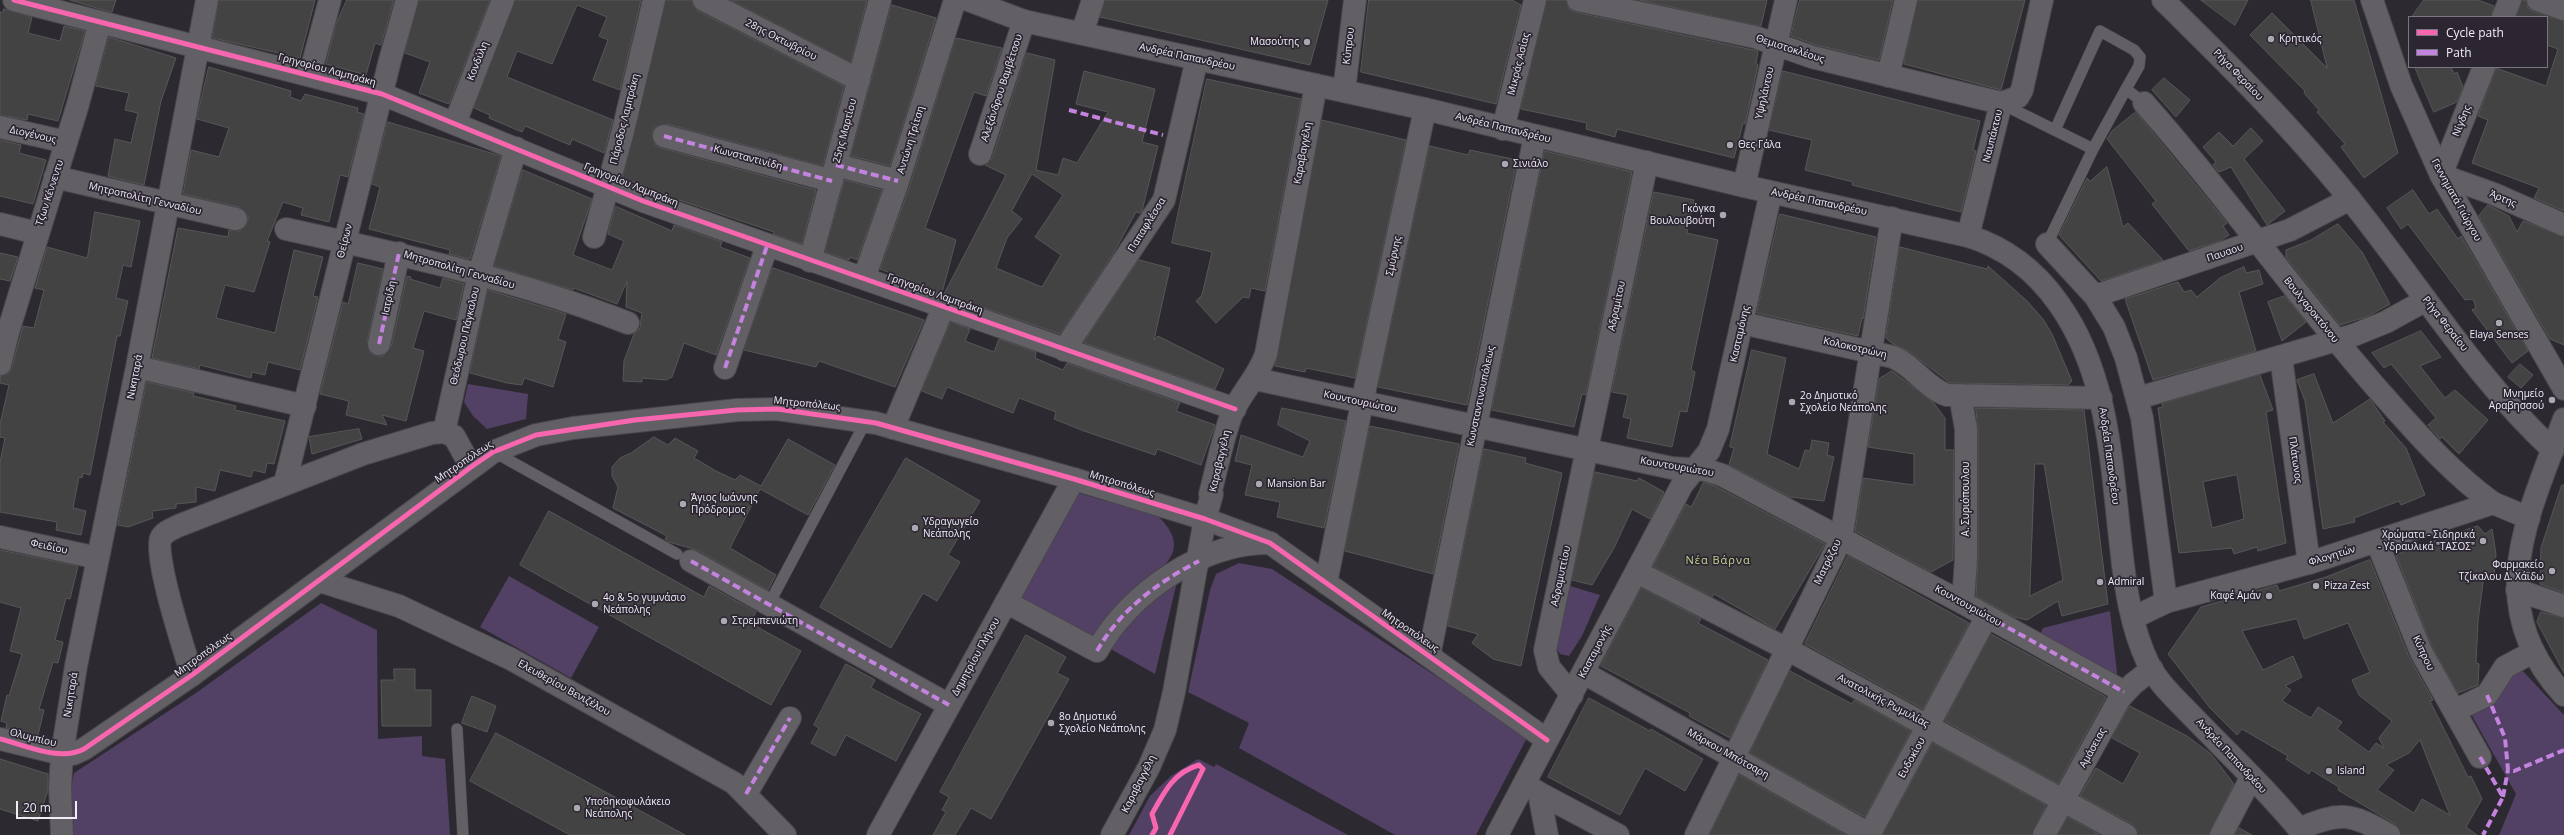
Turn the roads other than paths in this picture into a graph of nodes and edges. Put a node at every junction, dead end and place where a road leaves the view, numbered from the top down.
1 (14, 0) edge
2 (207, 0) edge
3 (330, 0) edge
4 (407, 0) edge
5 (503, 0) edge
6 (654, 0) edge
7 (704, 0) edge
8 (880, 0) edge
9 (955, 0) edge
10 (968, 0) edge
11 (1093, 0) edge
12 (1355, 0) edge
13 (1535, 0) edge
14 (1578, 0) edge
15 (1786, 0) edge
16 (1906, 0) edge
17 (2042, 0) edge
18 (2164, 0) edge
19 (2372, 0) edge
20 (2510, 0) edge
21 (2538, 0) edge
22 (2564, 9) edge
23 (2503, 16) edge
24 (1024, 20) junction
25 (100, 22) junction
26 (1082, 33) junction
27 (1776, 43) junction
28 (198, 46) junction
29 (1197, 59) junction
30 (2484, 68) edge
31 (310, 74) junction
32 (1888, 76) junction
33 (859, 80) junction
34 (1316, 85) junction
35 (2126, 89) junction
36 (1344, 91) junction
37 (382, 94) junction
38 (2001, 103) junction
39 (2144, 103) joint
40 (1425, 109) junction
41 (454, 123) junction
42 (0, 127) edge
43 (1503, 129) junction
44 (2055, 130) junction
45 (664, 136) dead end
46 (1535, 136) junction
47 (66, 142) junction
48 (516, 148) junction
49 (2093, 148) junction
50 (980, 154) dead end
51 (1647, 162) junction
52 (834, 173) junction
53 (2441, 175) junction
54 (55, 177) junction
55 (898, 181) junction
56 (608, 186) junction
57 (1744, 186) junction
58 (1771, 192) junction
59 (2350, 199) junction
60 (167, 205) junction
61 (1892, 218) junction
62 (236, 219) dead end
63 (0, 224) edge
64 (2564, 225) edge
65 (286, 230) dead end
66 (37, 233) junction
67 (1968, 236) junction
68 (594, 237) dead end
69 (344, 242) junction
70 (2257, 242) junction
71 (2046, 244) joint
72 (767, 246) junction
73 (399, 253) junction
74 (810, 261) junction
75 (479, 274) junction
76 (864, 278) junction
77 (2095, 296) junction
78 (2426, 300) junction
79 (944, 306) junction
80 (628, 323) dead end
81 (1742, 323) junction
82 (4, 331) edge
83 (2335, 341) junction
84 (379, 344) dead end
85 (1064, 350) junction
86 (1872, 352) junction
87 (2281, 357) junction
88 (0, 364) edge
89 (137, 367) junction
90 (725, 368) dead end
91 (1255, 379) junction
92 (2564, 389) edge
93 (1960, 395) junction
94 (2101, 398) junction
95 (2138, 398) junction
96 (1362, 403) junction
97 (305, 406) junction
98 (1235, 409) junction
99 (2564, 419) edge
100 (866, 421) junction
101 (1475, 426) junction
102 (893, 428) junction
103 (444, 432) junction
104 (1588, 449) junction
105 (2553, 450) junction
106 (493, 452) junction
107 (471, 467) junction
108 (1694, 469) junction
109 (1074, 479) junction
110 (285, 483) junction
111 (2493, 503) junction
112 (2529, 518) junction
113 (1205, 519) junction
114 (0, 537) edge
115 (1841, 539) junction
116 (2377, 542) junction
117 (1270, 543) junction
118 (98, 558) junction
119 (684, 558) joint
120 (1199, 561) junction
121 (2309, 563) junction
122 (1638, 572) junction
123 (320, 581) junction
124 (1326, 583) junction
125 (2518, 590) junction
126 (1006, 602) junction
127 (2166, 602) junction
128 (1963, 603) junction
129 (769, 604) junction
130 (2564, 606) edge
131 (1987, 616) junction
132 (2133, 618) junction
133 (1786, 649) junction
134 (2532, 652) junction
135 (1429, 656) junction
136 (2152, 669) junction
137 (1584, 673) junction
138 (192, 675) junction
139 (2124, 692) junction
140 (1572, 695) junction
141 (2564, 695) edge
142 (949, 705) junction
143 (2454, 711) junction
144 (790, 718) dead end
145 (1929, 726) junction
146 (457, 729) dead end
147 (0, 739) edge
148 (1547, 740) junction
149 (62, 754) junction
150 (2480, 757) dead end
151 (1735, 758) junction
152 (2251, 778) junction
153 (1532, 788) junction
154 (746, 794) junction
155 (2064, 800) junction
156 (2301, 832) edge
157 (62, 835) edge
158 (463, 835) edge
159 (785, 835) edge
160 (878, 835) edge
161 (1112, 835) edge
162 (1497, 835) edge
163 (1547, 835) edge
164 (1618, 835) edge
165 (1696, 835) edge
166 (1870, 835) edge
167 (2044, 835) edge
168 (2126, 835) edge
169 (2221, 835) edge
170 (2389, 835) edge

1 - 25 street, Γρηγορίου Λαμπράκη
2 - 28 street, Νικηταρά
3 - 31 street
4 - 37 street, Θείρων
5 - 41 street, Κονδύλη
6 - 56 street, Πάροδος Λαμπράκη
7 - 33 street, 28ης Οκτωβρίου
8 - 33 street, 25ης Μαρτίου
9 - 55 street, Αντώνη Τρίτση
10 - 24 street, Ανδρέα Παπανδρέου
11 - 26 street
12 - 36 street, Κύπρου
13 - 43 street, Μικράς Ασίας
14 - 27 street, Θεμιστοκλέους
15 - 27 street, Υψηλάντου
16 - 32 street
17 - 38 street, Ναυπάκτου
18 - 59 street, Ρήγα Φεραίου
19 - 53 street, Γεννηματά Γιώργου
20 - 23 street
21 - 22 street
24 - 26 street, Ανδρέα Παπανδρέου
24 - 50 street, Αλεξάνδρου Βαμβέτσου
25 - 28 street, Γρηγορίου Λαμπράκη
25 - 47 street, Τζων Κέννεντυ
26 - 29 street, Ανδρέα Παπανδρέου
27 - 32 street, Θεμιστοκλέους
27 - 57 street, Υψηλάντου
28 - 31 street, Γρηγορίου Λαμπράκη
28 - 60 street, Νικηταρά
29 - 34 street, Ανδρέα Παπανδρέου
29 - 85 street, Παπαφλέσσα
30 - 53 street, Νίγδης
31 - 37 street, Γρηγορίου Λαμπράκη
32 - 38 street, Θεμιστοκλέους
33 - 52 street, 25ης Μαρτίου
34 - 36 street, Ανδρέα Παπανδρέου
34 - 91 street, Καραβαγγέλη
35 - 39 lane
35 - 44 lane
35 - 49 lane
36 - 40 street, Ανδρέα Παπανδρέου
37 - 41 street, Γρηγορίου Λαμπράκη
37 - 69 street, Θείρων
38 - 44 lane
38 - 67 street, Ναυπάκτου
39 - 70 street, Βουλγαροκτόνου
40 - 43 street, Ανδρέα Παπανδρέου
40 - 96 street, Σμύρνης
41 - 48 street, Γρηγορίου Λαμπράκη
42 - 47 street, Διογένους
43 - 46 street, Ανδρέα Παπανδρέου
44 - 49 lane
45 - 52 street, Κωνσταντινίδη
46 - 51 street, Ανδρέα Παπανδρέου
46 - 101 street, Κωνσταντινουπόλεως
47 - 54 street, Τζων Κέννεντυ
48 - 56 street, Γρηγορίου Λαμπράκη
48 - 75 street, Θεόδωρου Πάγκαλου
49 - 71 lane
51 - 57 street, Ανδρέα Παπανδρέου
51 - 104 street, Αδραμίτου
52 - 55 street, Κωνσταντινίδη
52 - 74 street, 25ης Μαρτίου
53 - 64 street, Άρτης
53 - 92 street, Γεννηματά Γιώργου
54 - 60 street, Μητροπολίτη Γενναδίου
54 - 66 street, Τζων Κέννεντυ
55 - 76 street, Αντώνη Τρίτση
56 - 68 street, Πάροδος Λαμπράκη
56 - 72 street, Γρηγορίου Λαμπράκη
57 - 58 street, Ανδρέα Παπανδρέου
58 - 61 street, Ανδρέα Παπανδρέου
58 - 81 street, Κασταμόνης
59 - 70 street, Παυαου
59 - 78 street, Ρήγα Φεραίου
60 - 62 street, Μητροπολίτη Γενναδίου
60 - 89 street, Νικηταρά
61 - 67 street, Ανδρέα Παπανδρέου
61 - 86 street, Ματρόζου
63 - 66 street
65 - 69 street, Μητροπολίτη Γενναδίου
66 - 82 street, Τζων Κέννεντυ
67 - 94 street, Ανδρέα Παπανδρέου
69 - 73 street, Μητροπολίτη Γενναδίου
69 - 97 street, Θείρων
70 - 77 street, Παυαου
70 - 83 street, Βουλγαροκτόνου
71 - 77 street
72 - 74 street, Γρηγορίου Λαμπράκη
72 - 90 street
73 - 75 street, Μητροπολίτη Γενναδίου
73 - 84 street, Ιατρίδη
74 - 76 street, Γρηγορίου Λαμπράκη
75 - 80 street, Μητροπολίτη Γενναδίου
75 - 103 street, Θεόδωρου Πάγκαλου
76 - 79 street, Γρηγορίου Λαμπράκη
77 - 95 street
78 - 83 street
78 - 105 street, Ρήγα Φεραίου
79 - 85 street, Γρηγορίου Λαμπράκη
79 - 102 street
81 - 86 street, Κολοκοτρώνη
81 - 108 street, Κασταμόνης
82 - 88 street, Τζων Κέννεντυ
83 - 87 street
83 - 111 street, Βουλγαροκτόνου
85 - 98 street, Γρηγορίου Λαμπράκη
86 - 93 street, Κολοκοτρώνη
86 - 115 street, Ματρόζου
87 - 95 street
87 - 121 street, Πλάτωνος
89 - 97 street
89 - 118 street, Νικηταρά
91 - 96 street, Κουντουριώτου
91 - 98 street, Καραβαγγέλη
93 - 94 street, Κολοκοτρώνη
93 - 128 street, Α. Συριόπουλου
94 - 132 street, Ανδρέα Παπανδρέου
95 - 127 street
96 - 101 street, Κουντουριώτου
96 - 124 street, Σμύρνης
97 - 110 street, Θείρων
98 - 113 street, Καραβαγγέλη
99 - 105 street
100 - 102 street, Μητροπόλεως
100 - 106 street, Μητροπόλεως
100 - 129 lane
101 - 104 street, Κουντουριώτου
101 - 135 street, Κωνσταντινουπόλεως
102 - 109 street, Μητροπόλεως
103 - 107 street, Μητροπόλεως
103 - 110 street, Μητροπόλεως
104 - 108 street, Κουντουριώτου
104 - 140 street, Αδραμυττίου
105 - 112 street
106 - 107 street, Μητροπόλεως
106 - 119 lane
107 - 123 street, Μητροπόλεως
108 - 115 street, Κουντουριώτου
108 - 122 street, Κασταμονής
109 - 113 street, Μητροπόλεως
109 - 126 street, Δημητρίου Γλήνου
110 - 138 street, Μητροπόλεως
111 - 112 street
111 - 116 street, Φλογητών
112 - 125 street
113 - 117 street, Μητροπόλεως
113 - 120 street, Καραβαγγέλη
114 - 118 street, Φειδίου
115 - 128 street, Κουντουριώτου
115 - 133 street, Ματρόζου
116 - 121 street, Φλογητών
116 - 143 street, Κύπρου
117 - 120 street
117 - 124 street, Μητροπόλεως
118 - 149 street, Νικηταρά
119 - 129 street
120 - 126 street
120 - 161 street, Καραβαγγέλη
121 - 127 street, Φλογητών
122 - 133 street, Ανατολικής Ρωμυλίας
122 - 137 street, Κασταμονής
123 - 138 street, Μητροπόλεως
123 - 154 street, Ελευθερίου Βενιζέλου
124 - 135 street, Μητροπόλεως
125 - 130 street
125 - 134 street
126 - 142 street, Δημητρίου Γλήνου
127 - 132 street, Φλογητών
128 - 131 street, Κουντουριώτου
129 - 142 street
131 - 139 street, Κουντουριώτου
131 - 145 street, Ευδοκίου
132 - 136 street, Ανδρέα Παπανδρέου
133 - 145 street, Ανατολικής Ρωμυλίας
133 - 151 street, Ματρόζου
134 - 141 street
134 - 143 street
135 - 148 street, Μητροπόλεως
136 - 139 street, Αμάσειας
136 - 152 street, Ανδρέα Παπανδρέου
137 - 140 street, Κασταμονής
137 - 151 street, Μάρκου Μπότσαρη
138 - 149 street, Μητροπόλεως
139 - 155 street, Αμάσειας
140 - 148 street, Κασταμονής
142 - 160 street, Δημητρίου Γλήνου
143 - 150 street, Κύπρου
144 - 154 street
145 - 155 street, Ανατολικής Ρωμυλίας
145 - 166 street, Ευδοκίου
146 - 158 lane
147 - 149 street, Ολυμπίου
148 - 153 street, Κασταμονής
149 - 157 street, Νικηταρά
151 - 165 street, Ματρόζου
151 - 166 street, Μάρκου Μπότσαρη
152 - 156 street, Ανδρέα Παπανδρέου
152 - 169 street
153 - 162 street, Κασταμονής
153 - 163 street
153 - 164 street
154 - 159 street, Ελευθερίου Βενιζέλου
155 - 167 street, Αμάσειας
155 - 168 street, Ανατολικής Ρωμυλίας
156 - 170 street

